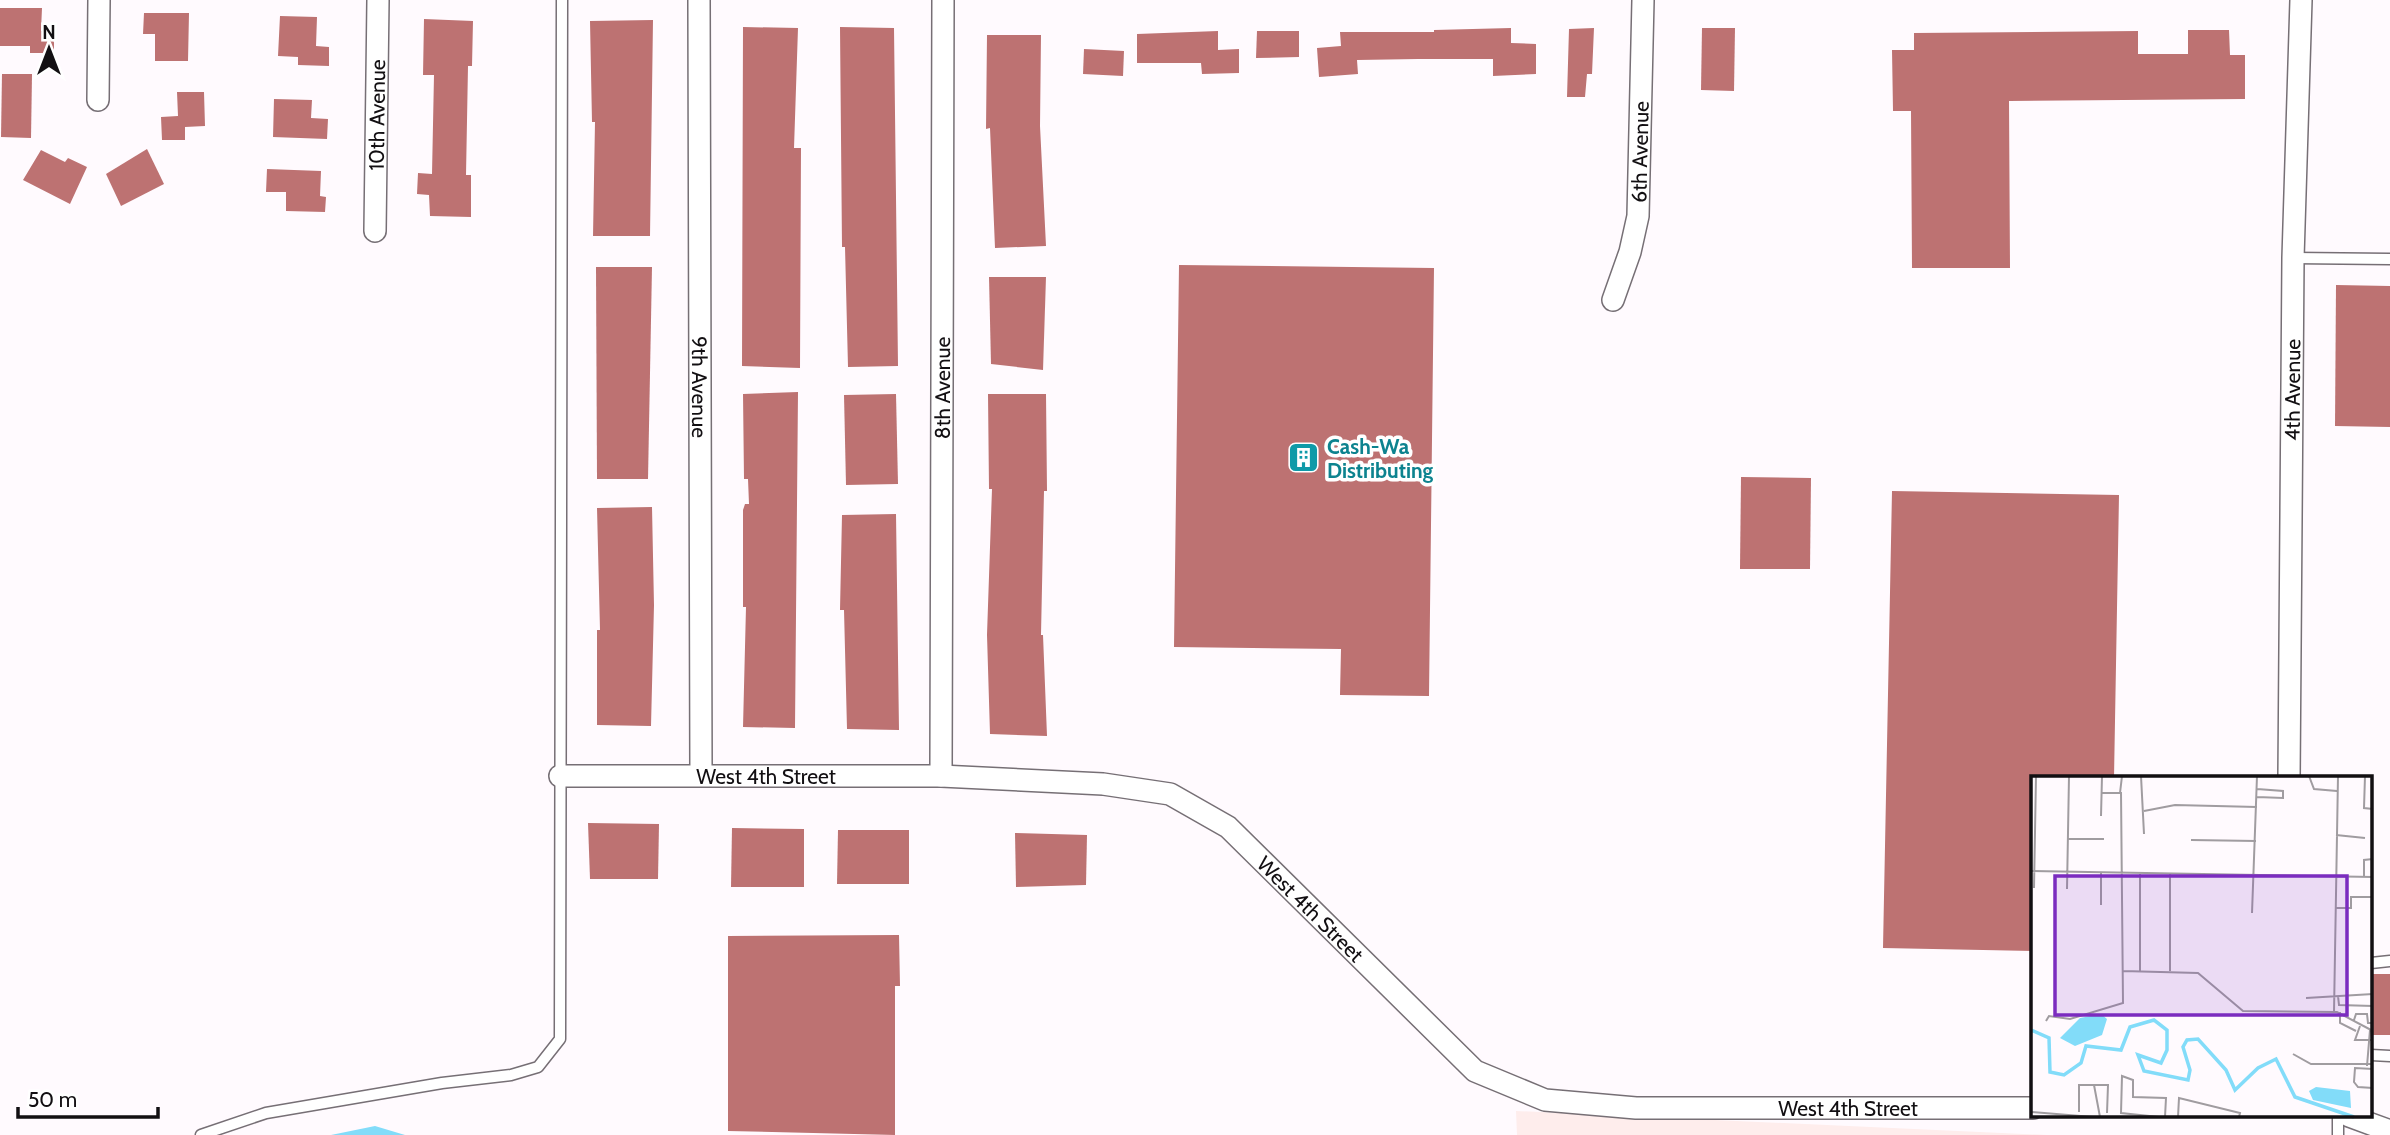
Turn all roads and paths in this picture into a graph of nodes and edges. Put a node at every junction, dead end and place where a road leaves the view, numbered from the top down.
1 (99, 0) edge
2 (378, 0) edge
3 (562, 0) edge
4 (699, 0) edge
5 (943, 0) edge
6 (1643, 0) edge
7 (2301, 0) edge
8 (98, 100) dead end
9 (375, 232) dead end
10 (2293, 258) junction
11 (2390, 259) edge
12 (1612, 300) dead end
13 (560, 775) junction
14 (701, 775) junction
15 (941, 776) junction
16 (2289, 776) edge
17 (2390, 961) edge
18 (2372, 963) edge
19 (2372, 1055) edge
20 (2390, 1056) edge
21 (2031, 1108) edge
22 (2355, 1118) edge
23 (2390, 1130) edge
24 (201, 1135) edge

1 - 8 street
2 - 9 street, 10th Avenue
3 - 13 lane
4 - 14 street, 9th Avenue
5 - 15 street, 8th Avenue
6 - 12 street, 6th Avenue
7 - 10 street, 4th Avenue
10 - 11 lane
10 - 16 street, 4th Avenue
13 - 14 street, West 4th Street
13 - 24 lane
14 - 15 street, West 4th Street
15 - 21 street, West 4th Street
17 - 18 lane
19 - 20 lane
22 - 23 street

